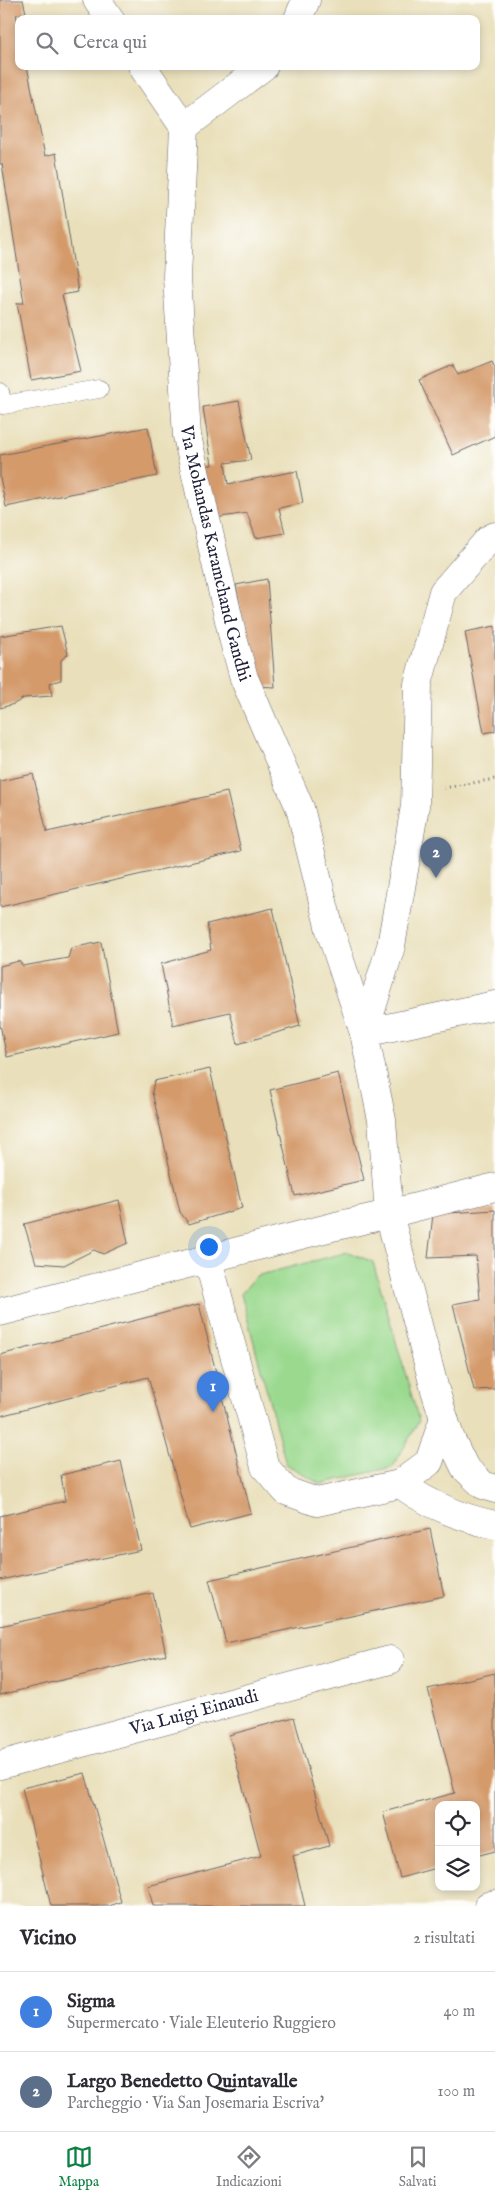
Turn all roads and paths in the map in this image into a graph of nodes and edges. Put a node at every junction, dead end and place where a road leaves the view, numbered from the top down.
1 (97, 0) edge
2 (306, 0) edge
3 (107, 15) edge
4 (300, 15) edge
5 (145, 70) edge
6 (259, 70) edge
7 (184, 127) junction
8 (99, 389) dead end
9 (0, 392) edge
10 (495, 536) edge
11 (495, 779) edge
12 (452, 786) dead end
13 (495, 1005) edge
14 (364, 1033) junction
15 (495, 1187) edge
16 (389, 1214) junction
17 (208, 1260) junction
18 (0, 1312) edge
19 (444, 1418) junction
20 (400, 1484) junction
21 (495, 1489) edge
22 (495, 1525) edge
23 (390, 1660) dead end
24 (0, 1765) edge
25 (495, 1904) edge
26 (488, 1906) edge

1 - 3 street
2 - 4 street
5 - 7 street
6 - 7 street
7 - 14 street, Via Mohandas Karamchand Gandhi
8 - 9 lane
10 - 14 street
11 - 12 path
13 - 14 street
14 - 16 street, Via Mohandas Karamchand Gandhi
15 - 16 street
16 - 17 street
16 - 19 street, Via Mohandas Karamchand Gandhi
17 - 18 street
17 - 20 street
19 - 20 street
19 - 21 street, Via Mohandas Karamchand Gandhi
20 - 22 street
23 - 24 street, Via Luigi Einaudi
25 - 26 street

